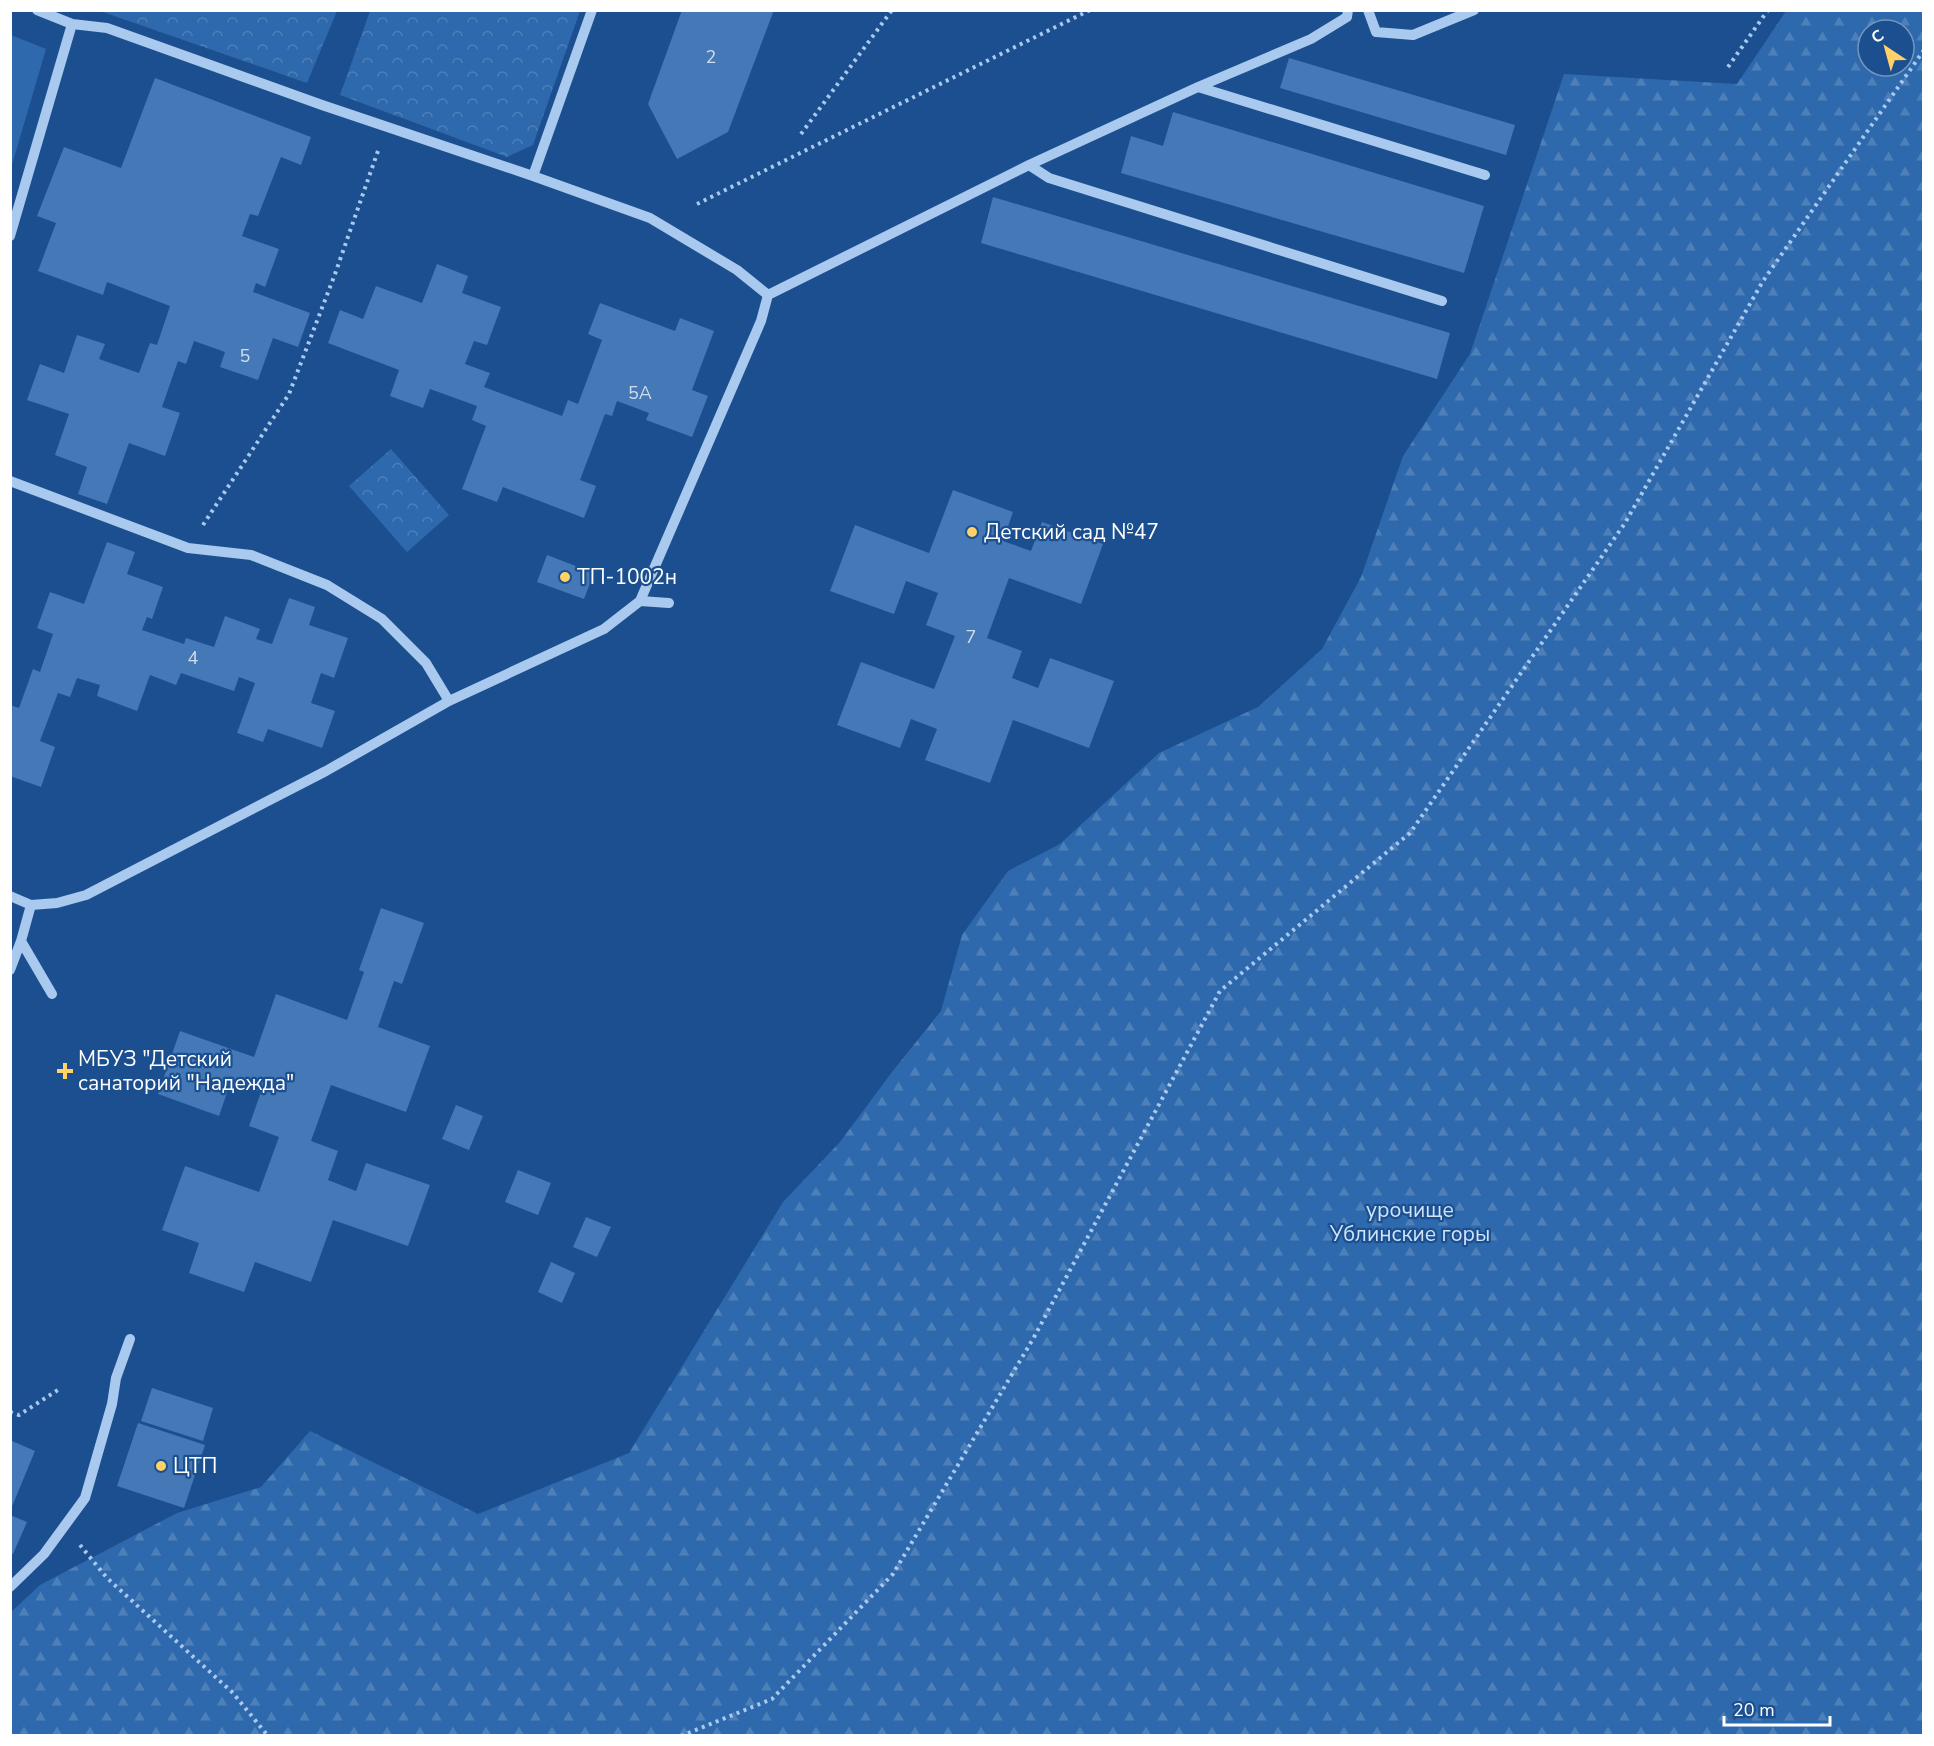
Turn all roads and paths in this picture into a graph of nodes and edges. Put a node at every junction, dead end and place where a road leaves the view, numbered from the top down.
1 (37, 10) edge
2 (592, 10) edge
3 (892, 10) edge
4 (1090, 10) edge
5 (1348, 10) edge
6 (1368, 10) edge
7 (1474, 10) edge
8 (1768, 10) edge
9 (72, 24) junction
10 (1923, 50) edge
11 (1728, 67) dead end
12 (1198, 87) junction
13 (387, 127) junction
14 (801, 134) dead end
15 (1029, 165) junction
16 (1485, 175) dead end
17 (533, 176) junction
18 (697, 204) dead end
19 (10, 236) edge
20 (768, 295) junction
21 (1442, 301) dead end
22 (10, 481) edge
23 (188, 548) junction
24 (640, 601) junction
25 (669, 603) dead end
26 (449, 701) junction
27 (10, 896) edge
28 (31, 905) junction
29 (21, 941) junction
30 (10, 970) edge
31 (52, 994) dead end
32 (130, 1339) dead end
33 (61, 1388) dead end
34 (10, 1412) edge
35 (65, 1526) junction
36 (10, 1587) edge
37 (268, 1736) edge
38 (681, 1736) edge

1 - 9 lane
2 - 17 lane
3 - 14 path
4 - 18 path
5 - 12 lane
6 - 7 lane
8 - 11 path
9 - 13 lane
9 - 19 lane
10 - 38 path
12 - 15 lane
12 - 16 lane
13 - 17 lane
13 - 23 path
15 - 20 lane
15 - 21 lane
17 - 20 lane
20 - 24 lane
22 - 23 lane
23 - 26 lane
24 - 25 lane
24 - 26 lane
26 - 28 lane
27 - 28 lane
28 - 29 lane
29 - 30 lane
29 - 31 lane
32 - 35 lane
33 - 34 path
35 - 36 lane
35 - 37 path

